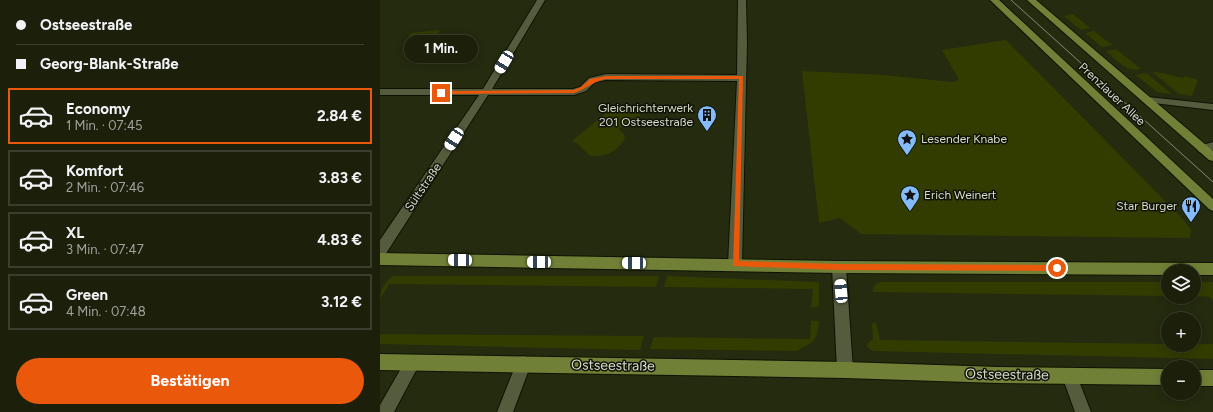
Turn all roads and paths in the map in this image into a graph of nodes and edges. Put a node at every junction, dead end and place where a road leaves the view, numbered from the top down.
1 (541, 0) edge
2 (742, 0) edge
3 (994, 0) edge
4 (1031, 0) edge
5 (741, 78) junction
6 (380, 92) edge
7 (485, 93) junction
8 (1148, 100) junction
9 (1213, 107) edge
10 (1208, 147) edge
11 (1213, 157) edge
12 (1213, 206) edge
13 (380, 251) edge
14 (380, 259) edge
15 (735, 264) junction
16 (839, 267) junction
17 (1213, 269) edge
18 (380, 362) edge
19 (412, 363) junction
20 (523, 364) junction
21 (845, 370) junction
22 (1070, 376) junction
23 (1161, 378) edge
24 (1201, 378) edge
25 (1213, 378) edge
26 (385, 412) edge
27 (505, 412) edge
28 (1083, 412) edge

1 - 7 street, Sültstraße
2 - 5 street
3 - 12 main road, Prenzlauer Allee
4 - 8 main road, Prenzlauer Allee
5 - 7 street
5 - 15 street
6 - 7 street
7 - 13 street, Sültstraße
8 - 9 street
8 - 10 main road, Prenzlauer Allee
10 - 11 main road, Prenzlauer Allee
14 - 15 main road
15 - 16 main road
16 - 17 main road
16 - 21 street
18 - 19 main road, Ostseestraße
19 - 20 main road, Ostseestraße
19 - 26 street
20 - 21 main road, Ostseestraße
20 - 27 street
21 - 22 main road, Ostseestraße
22 - 23 main road, Ostseestraße
22 - 28 street
24 - 25 main road

